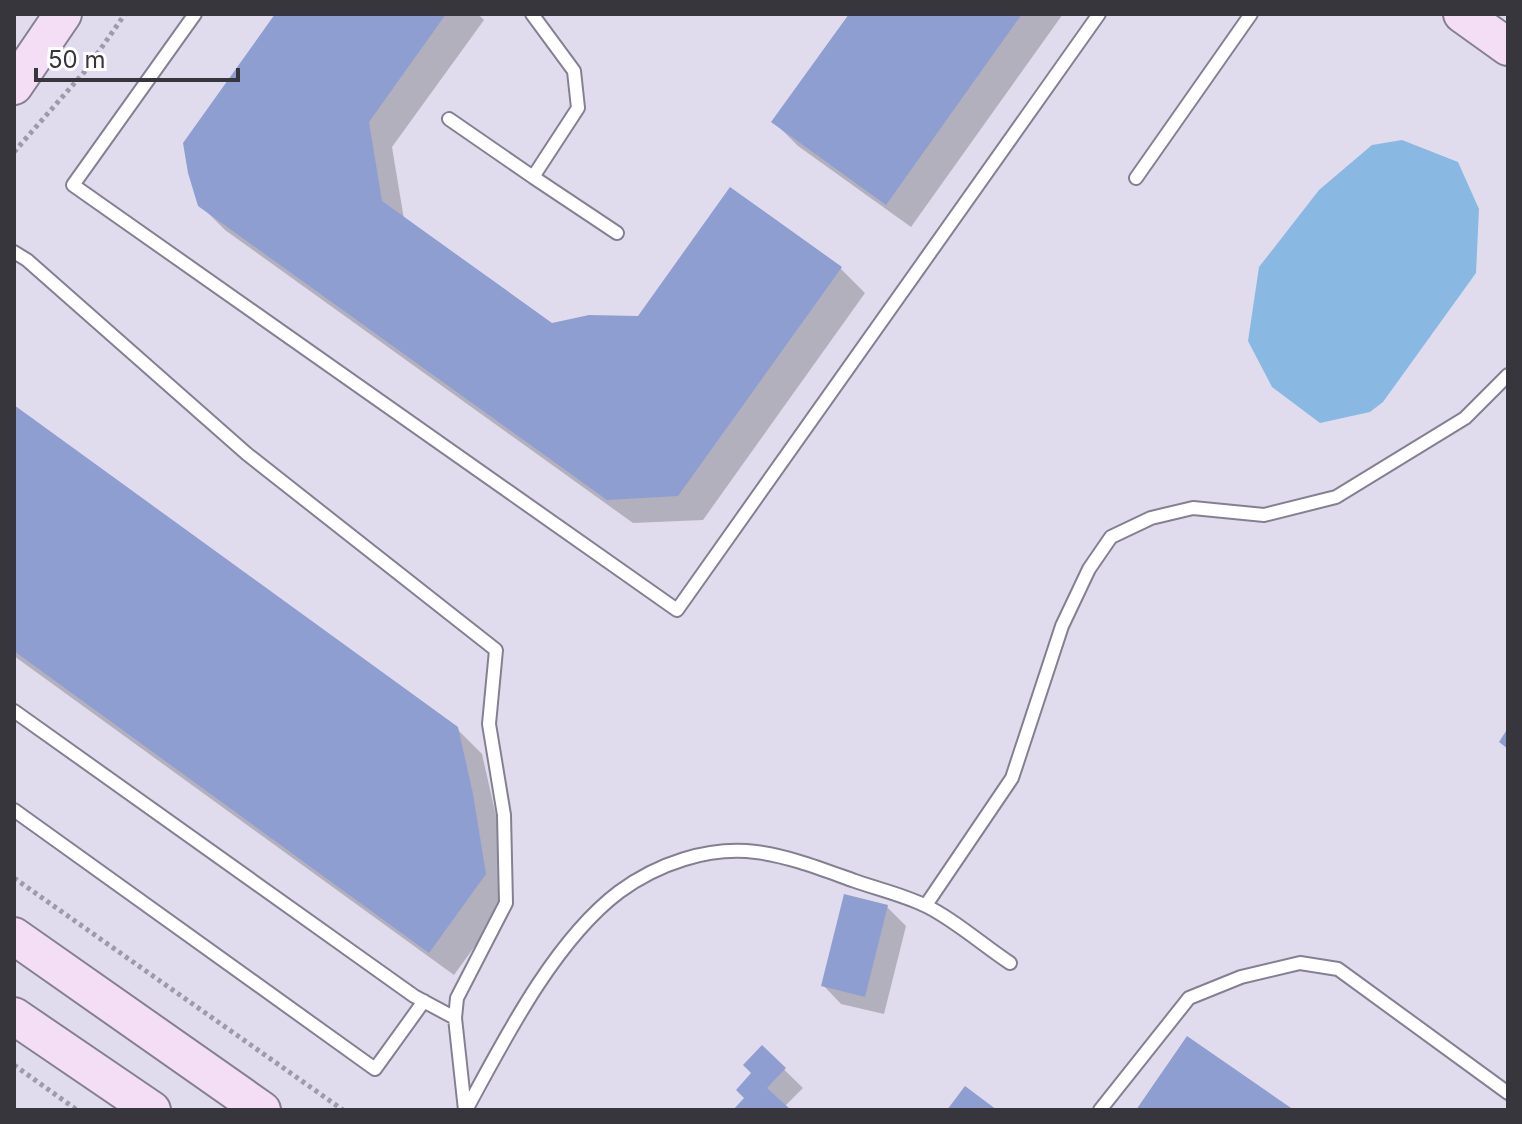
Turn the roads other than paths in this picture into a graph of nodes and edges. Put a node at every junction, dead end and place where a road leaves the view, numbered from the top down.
1 (63, 14) edge
2 (195, 14) edge
3 (532, 14) edge
4 (1099, 14) edge
5 (1251, 14) edge
6 (1462, 14) edge
7 (1508, 47) edge
8 (14, 86) edge
9 (449, 119) dead end
10 (533, 177) junction
11 (1136, 178) dead end
12 (617, 233) dead end
13 (14, 252) edge
14 (1508, 375) edge
15 (14, 711) edge
16 (14, 810) edge
17 (926, 905) junction
18 (14, 936) edge
19 (1010, 963) dead end
20 (424, 1001) junction
21 (14, 1016) edge
22 (455, 1018) junction
23 (1508, 1093) edge
24 (152, 1110) edge
25 (262, 1110) edge
26 (465, 1110) edge
27 (1100, 1110) edge

1 - 8 street
2 - 4 lane
3 - 10 lane
5 - 11 lane
6 - 7 street
9 - 10 lane
10 - 12 lane
13 - 22 lane
14 - 17 lane
15 - 20 lane
16 - 20 lane
17 - 19 lane
17 - 26 lane
18 - 25 street
20 - 22 lane
21 - 24 street
22 - 26 lane
23 - 27 lane

